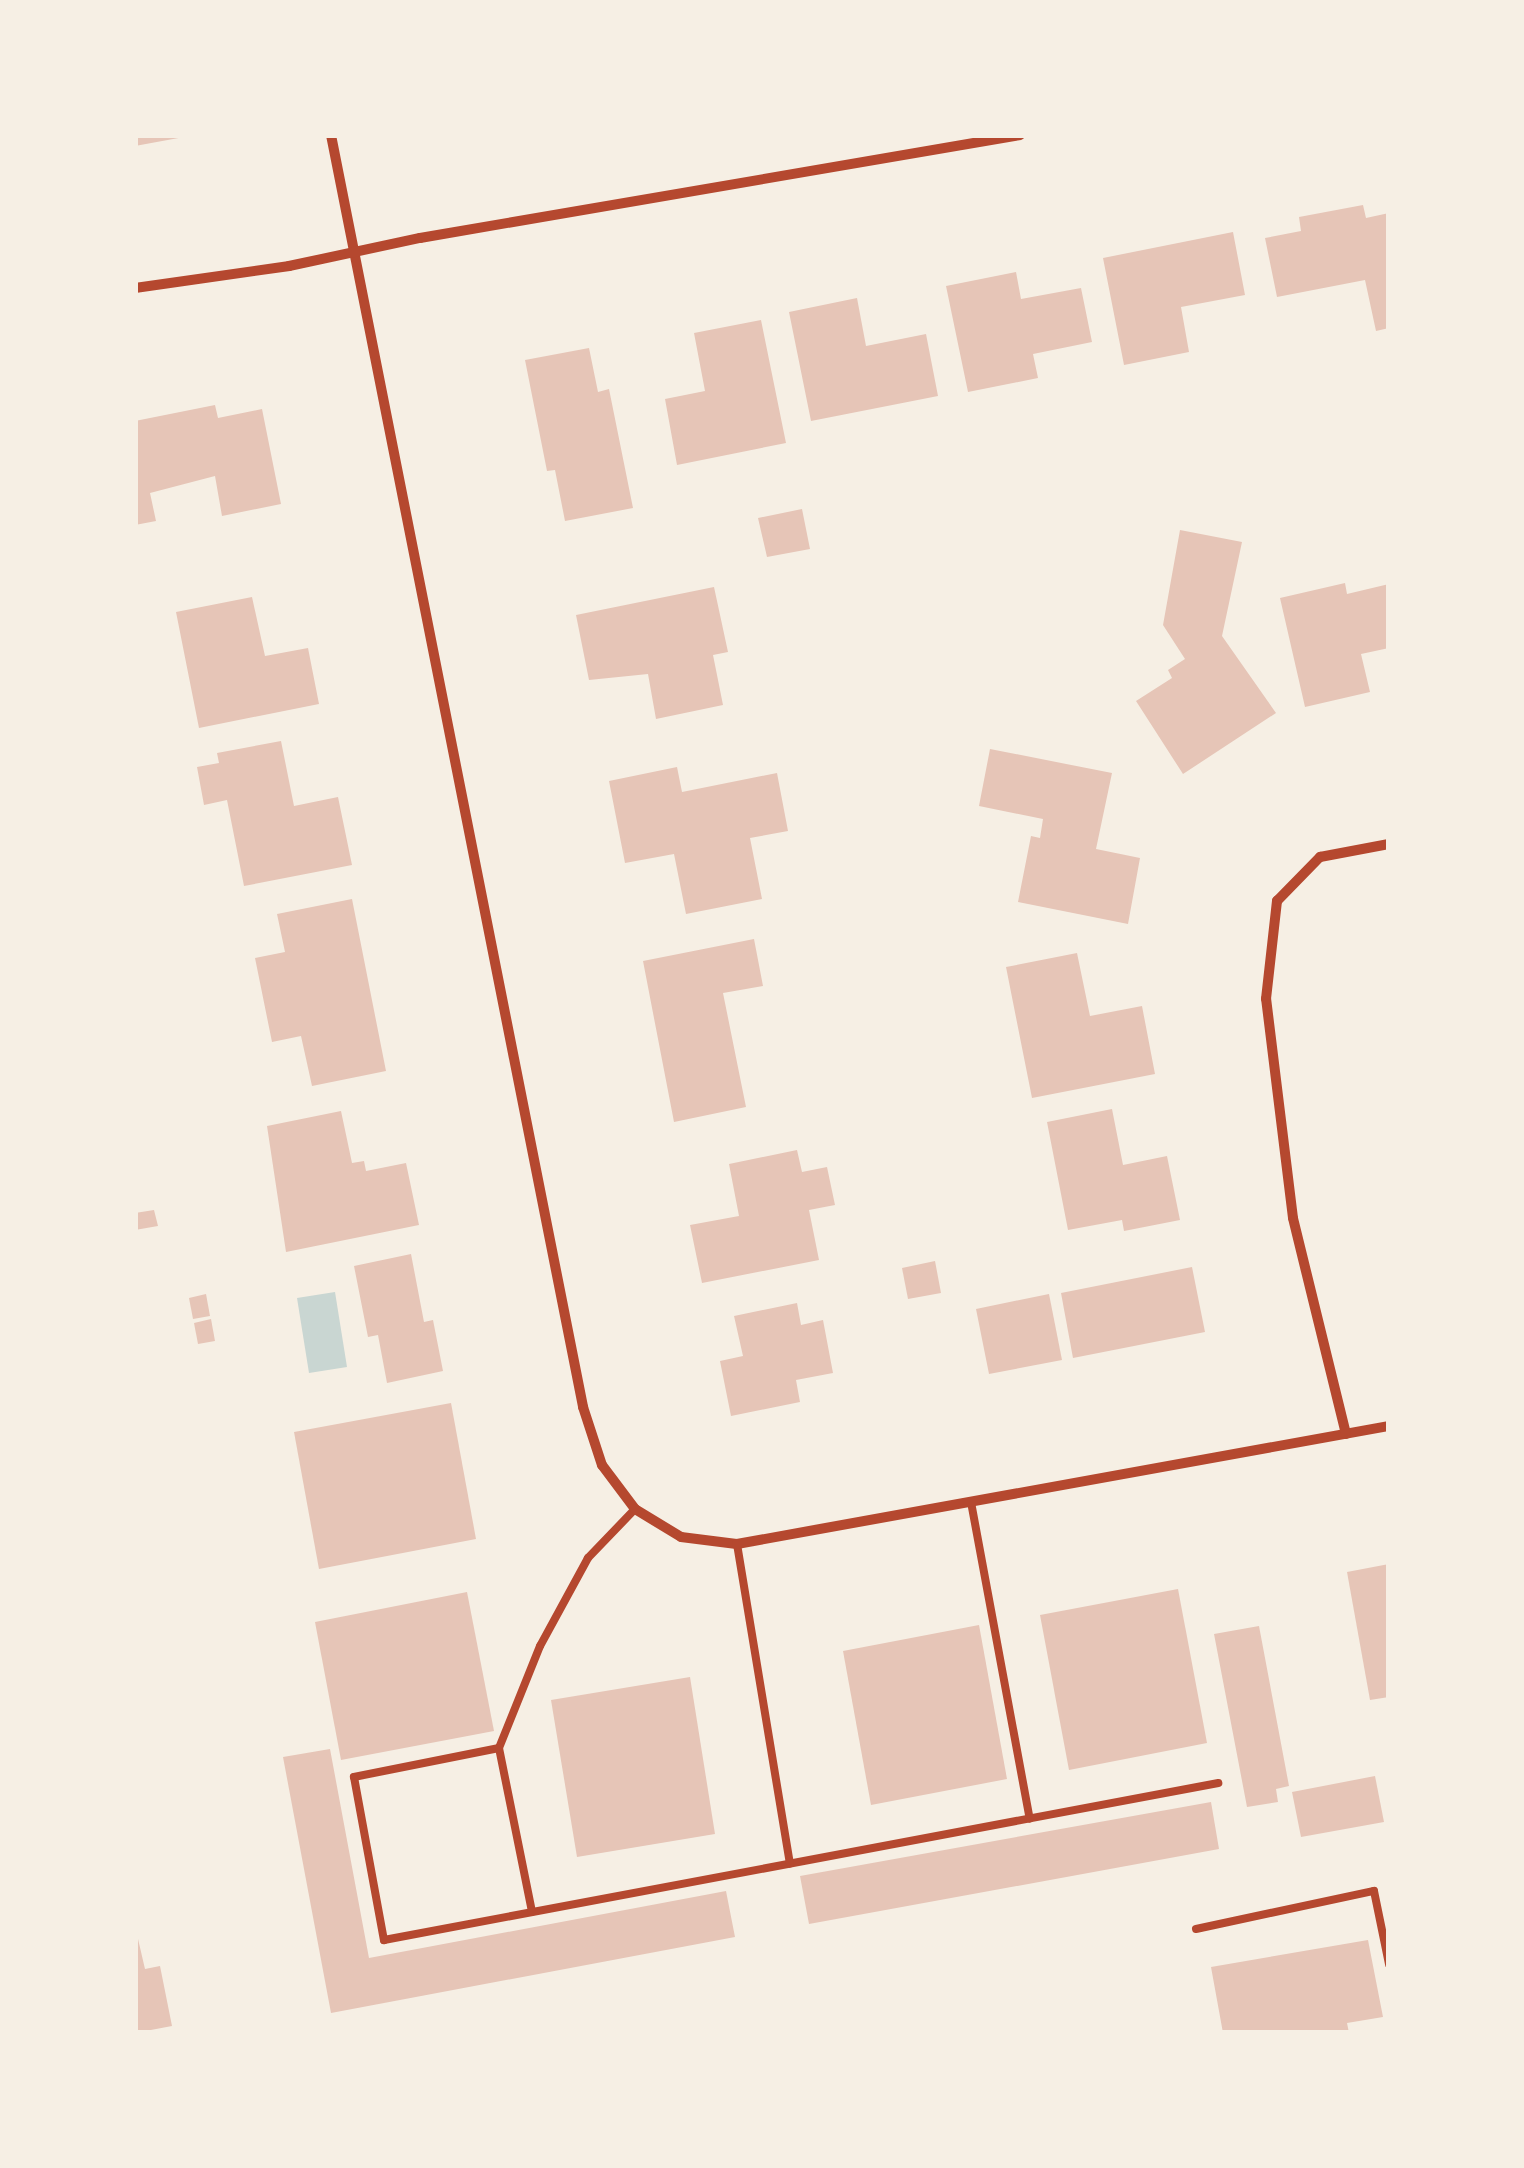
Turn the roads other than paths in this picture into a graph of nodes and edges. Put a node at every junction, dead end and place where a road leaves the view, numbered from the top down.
1 (332, 135) edge
2 (1020, 135) edge
3 (354, 252) junction
4 (135, 288) edge
5 (1389, 844) edge
6 (1389, 1426) edge
7 (1346, 1434) junction
8 (971, 1502) junction
9 (634, 1508) junction
10 (737, 1544) junction
11 (499, 1748) junction
12 (1218, 1784) dead end
13 (1030, 1819) junction
14 (790, 1864) junction
15 (532, 1912) junction
16 (1196, 1929) dead end
17 (1389, 1964) edge

1 - 3 street
2 - 3 street
3 - 4 street
3 - 9 street
5 - 7 street
6 - 7 street
7 - 8 street
8 - 10 street
8 - 13 lane
9 - 10 street
9 - 11 lane
10 - 14 lane
11 - 15 lane
11 - 15 lane
12 - 13 lane
13 - 14 lane
14 - 15 lane
16 - 17 lane

